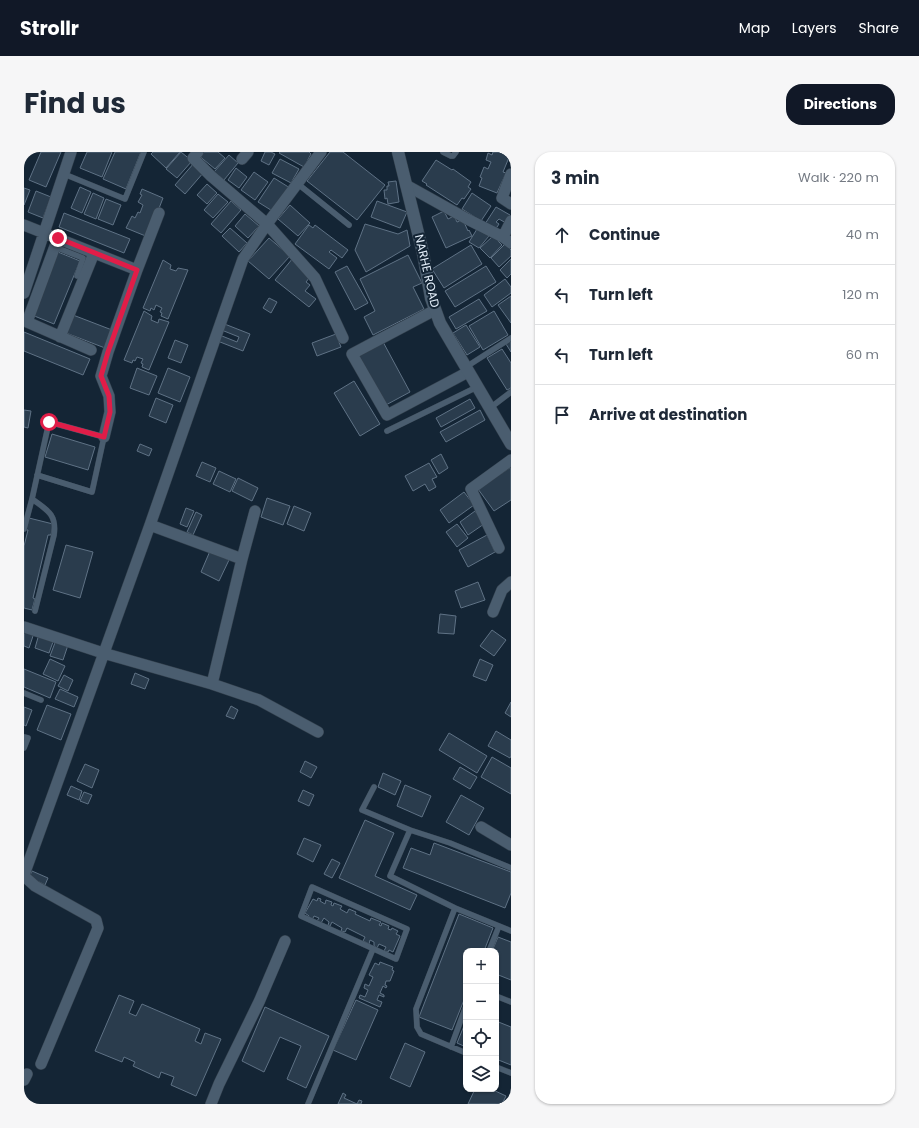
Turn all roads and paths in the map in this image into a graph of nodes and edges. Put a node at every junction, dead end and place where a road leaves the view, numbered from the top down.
1 (71, 152) edge
2 (144, 152) edge
3 (198, 152) edge
4 (321, 152) edge
5 (398, 152) edge
6 (443, 152) edge
7 (456, 152) edge
8 (64, 174) junction
9 (511, 174) edge
10 (298, 184) junction
11 (406, 185) junction
12 (511, 204) edge
13 (159, 213) dead end
14 (511, 222) edge
15 (268, 224) junction
16 (24, 225) edge
17 (349, 225) dead end
18 (44, 232) junction
19 (507, 240) edge
20 (57, 243) junction
21 (94, 253) junction
22 (137, 270) junction
23 (77, 276) dead end
24 (24, 293) edge
25 (435, 310) junction
26 (60, 337) junction
27 (343, 338) dead end
28 (511, 338) edge
29 (92, 350) dead end
30 (467, 370) junction
31 (477, 387) junction
32 (511, 392) edge
33 (490, 408) junction
34 (387, 431) dead end
35 (104, 437) junction
36 (511, 444) edge
37 (511, 460) edge
38 (37, 475) junction
39 (32, 499) junction
40 (255, 512) dead end
41 (150, 525) junction
42 (24, 529) edge
43 (499, 548) dead end
44 (242, 559) junction
45 (511, 582) edge
46 (35, 611) dead end
47 (493, 612) dead end
48 (24, 627) edge
49 (103, 653) junction
50 (212, 684) junction
51 (24, 693) edge
52 (41, 700) dead end
53 (318, 732) dead end
54 (24, 737) edge
55 (24, 748) edge
56 (374, 786) dead end
57 (481, 827) dead end
58 (410, 830) junction
59 (511, 845) edge
60 (511, 868) edge
61 (24, 876) edge
62 (455, 908) junction
63 (500, 926) junction
64 (511, 931) edge
65 (285, 942) dead end
66 (490, 948) edge
67 (373, 949) junction
68 (499, 997) edge
69 (511, 1002) edge
70 (463, 1014) edge
71 (451, 1047) junction
72 (463, 1052) edge
73 (41, 1064) dead end
74 (499, 1068) edge
75 (511, 1073) edge
76 (211, 1104) edge
77 (308, 1104) edge

1 - 8 street
2 - 8 lane
3 - 15 street
4 - 10 street
5 - 11 street, NARHE ROAD
6 - 7 lane
8 - 18 street
9 - 12 street
10 - 15 street
10 - 17 lane
11 - 19 street
11 - 25 street, NARHE ROAD
13 - 22 street
14 - 19 street
15 - 27 street
15 - 41 street
16 - 18 street
18 - 20 street
18 - 24 street
20 - 21 street
20 - 23 lane
20 - 26 street
21 - 22 street
21 - 26 street
22 - 35 street
25 - 30 street, NARHE ROAD
25 - 30 street
26 - 29 street
28 - 30 lane
30 - 31 street, NARHE ROAD
31 - 33 street, NARHE ROAD
31 - 34 lane
32 - 33 lane
33 - 36 street, NARHE ROAD
35 - 38 lane
35 - 38 lane
37 - 43 street
38 - 39 lane
39 - 42 lane
39 - 46 lane
40 - 44 street
41 - 44 street
41 - 49 street
44 - 50 street
45 - 47 street
48 - 49 street
49 - 50 street
49 - 61 street
50 - 53 street
51 - 52 lane
54 - 55 lane
56 - 58 lane
57 - 59 street
58 - 60 lane
58 - 62 lane
61 - 73 street
62 - 63 lane
62 - 71 lane
63 - 64 lane
63 - 66 lane
65 - 76 street
67 - 67 lane
67 - 77 lane
68 - 69 lane
70 - 71 lane
71 - 72 lane
74 - 75 lane

